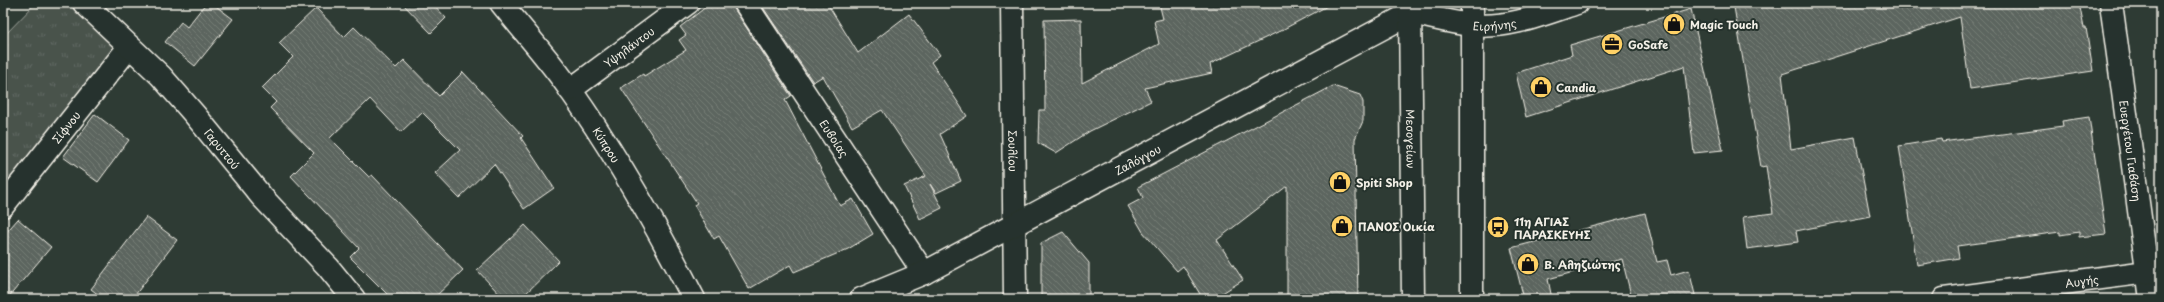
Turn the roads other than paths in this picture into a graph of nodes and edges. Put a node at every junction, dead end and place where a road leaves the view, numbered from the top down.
1 (84, 3) edge
2 (501, 3) edge
3 (688, 3) edge
4 (745, 3) edge
5 (1012, 3) edge
6 (1472, 3) edge
7 (1577, 3) edge
8 (2111, 3) edge
9 (1410, 8) edge
10 (1472, 25) junction
11 (129, 47) junction
12 (570, 90) junction
13 (3, 206) edge
14 (1014, 225) junction
15 (2147, 272) junction
16 (924, 273) junction
17 (354, 299) edge
18 (694, 299) edge
19 (861, 299) edge
20 (1014, 299) edge
21 (1413, 299) edge
22 (1472, 299) edge
23 (1944, 299) edge
24 (2151, 299) edge

1 - 11 street, Γαρυττού
2 - 12 street, Κύπρου
3 - 12 street, Υψηλάντου
4 - 16 street, Ευβοίας
5 - 14 street, Σουλίου
6 - 10 street
7 - 10 street, Ειρήνης
8 - 15 street, Ευεργέτου Γιαβάση
9 - 10 street, Ειρήνης
9 - 14 street, Ζαλόγγου
9 - 21 street, Μεσογείων
10 - 22 street
11 - 13 street, Σίφνου
11 - 17 street, Γαρυττού
12 - 18 street, Κύπρου
14 - 16 street, Ζαλόγγου
14 - 20 street, Σουλίου
15 - 23 street, Αυγής
15 - 24 street, Ευεργέτου Γιαβάση
16 - 19 street, Ζαλόγγου

